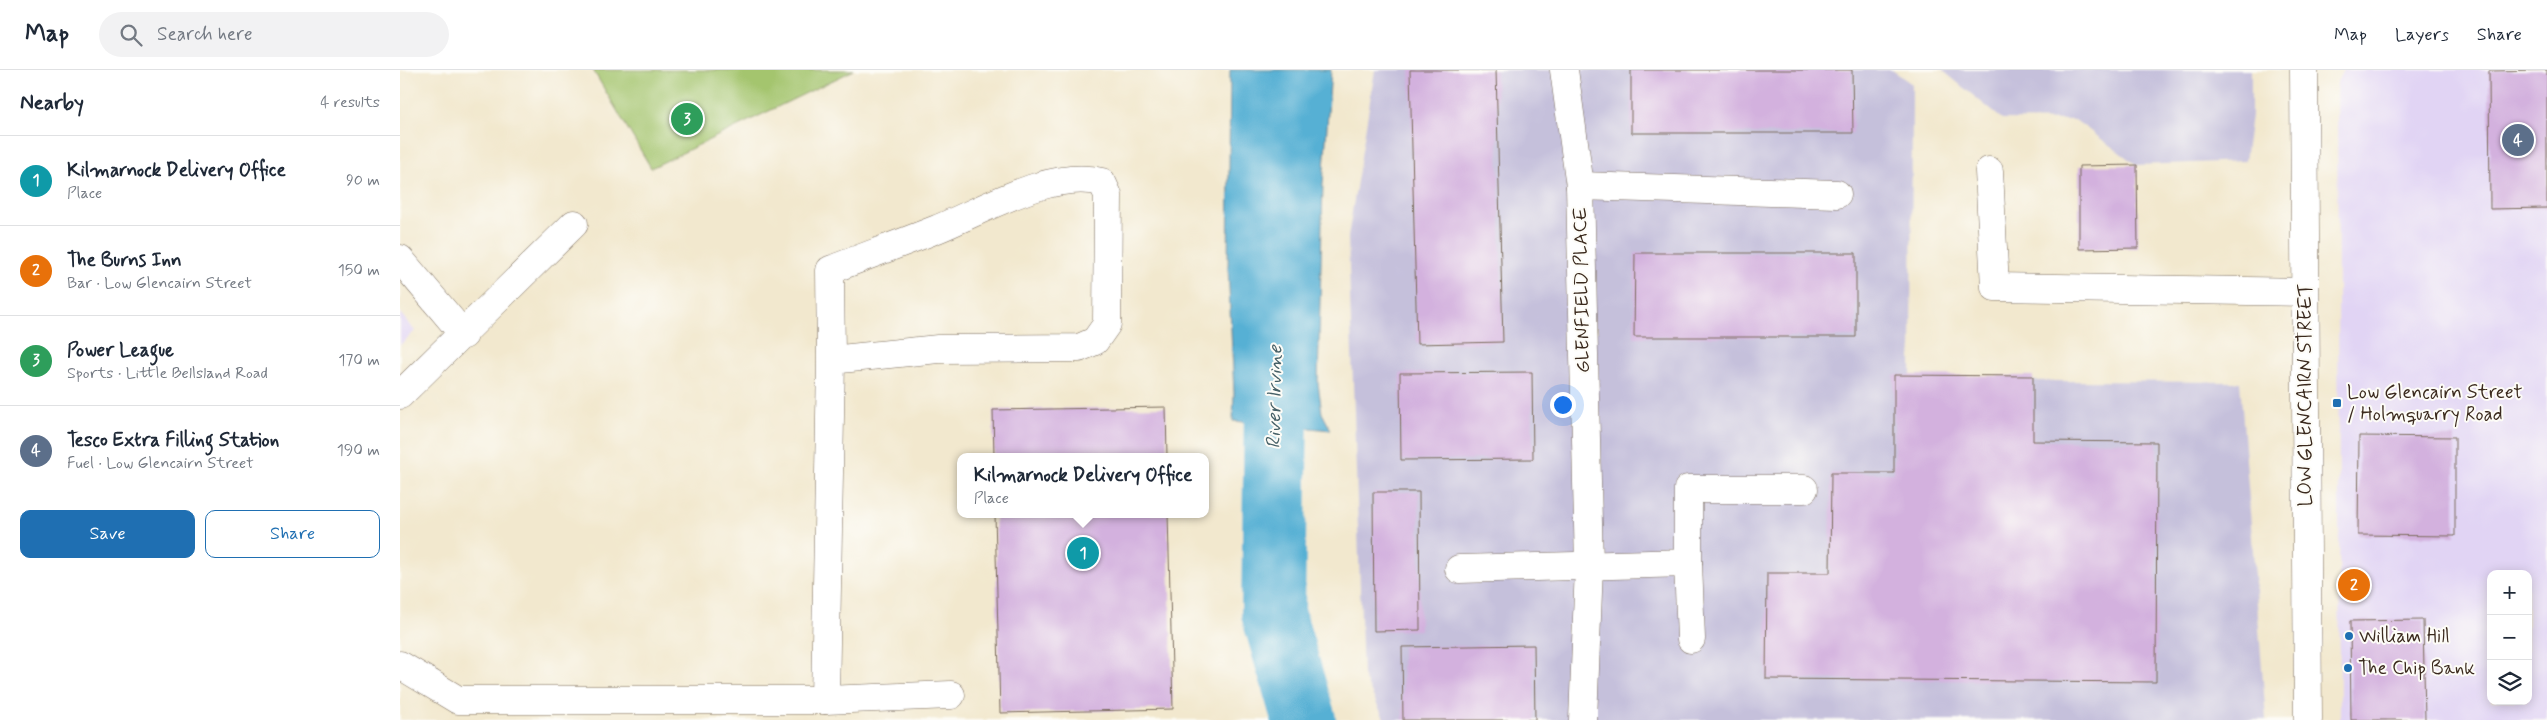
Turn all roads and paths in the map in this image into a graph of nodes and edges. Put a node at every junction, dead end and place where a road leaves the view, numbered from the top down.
1 (1564, 70) edge
2 (2304, 70) edge
3 (1989, 171) dead end
4 (1580, 186) junction
5 (1837, 194) dead end
6 (574, 224) dead end
7 (400, 259) edge
8 (2304, 292) junction
9 (464, 334) junction
10 (832, 360) junction
11 (400, 396) edge
12 (1804, 489) dead end
13 (1688, 563) junction
14 (1589, 566) junction
15 (1460, 569) dead end
16 (1691, 639) dead end
17 (400, 665) edge
18 (951, 695) dead end
19 (824, 700) junction
20 (1583, 720) edge
21 (2308, 720) edge

1 - 4 street, GLENFIELD PLACE
2 - 8 street, LOW GLENCAIRN STREET
3 - 8 street
4 - 5 street
4 - 14 street, GLENFIELD PLACE
6 - 9 street
7 - 9 street
8 - 21 street, LOW GLENCAIRN STREET
9 - 11 street
10 - 10 street
10 - 19 street
12 - 13 street
13 - 14 street
13 - 16 street
14 - 15 street
14 - 20 street, GLENFIELD PLACE
17 - 19 street
18 - 19 street

